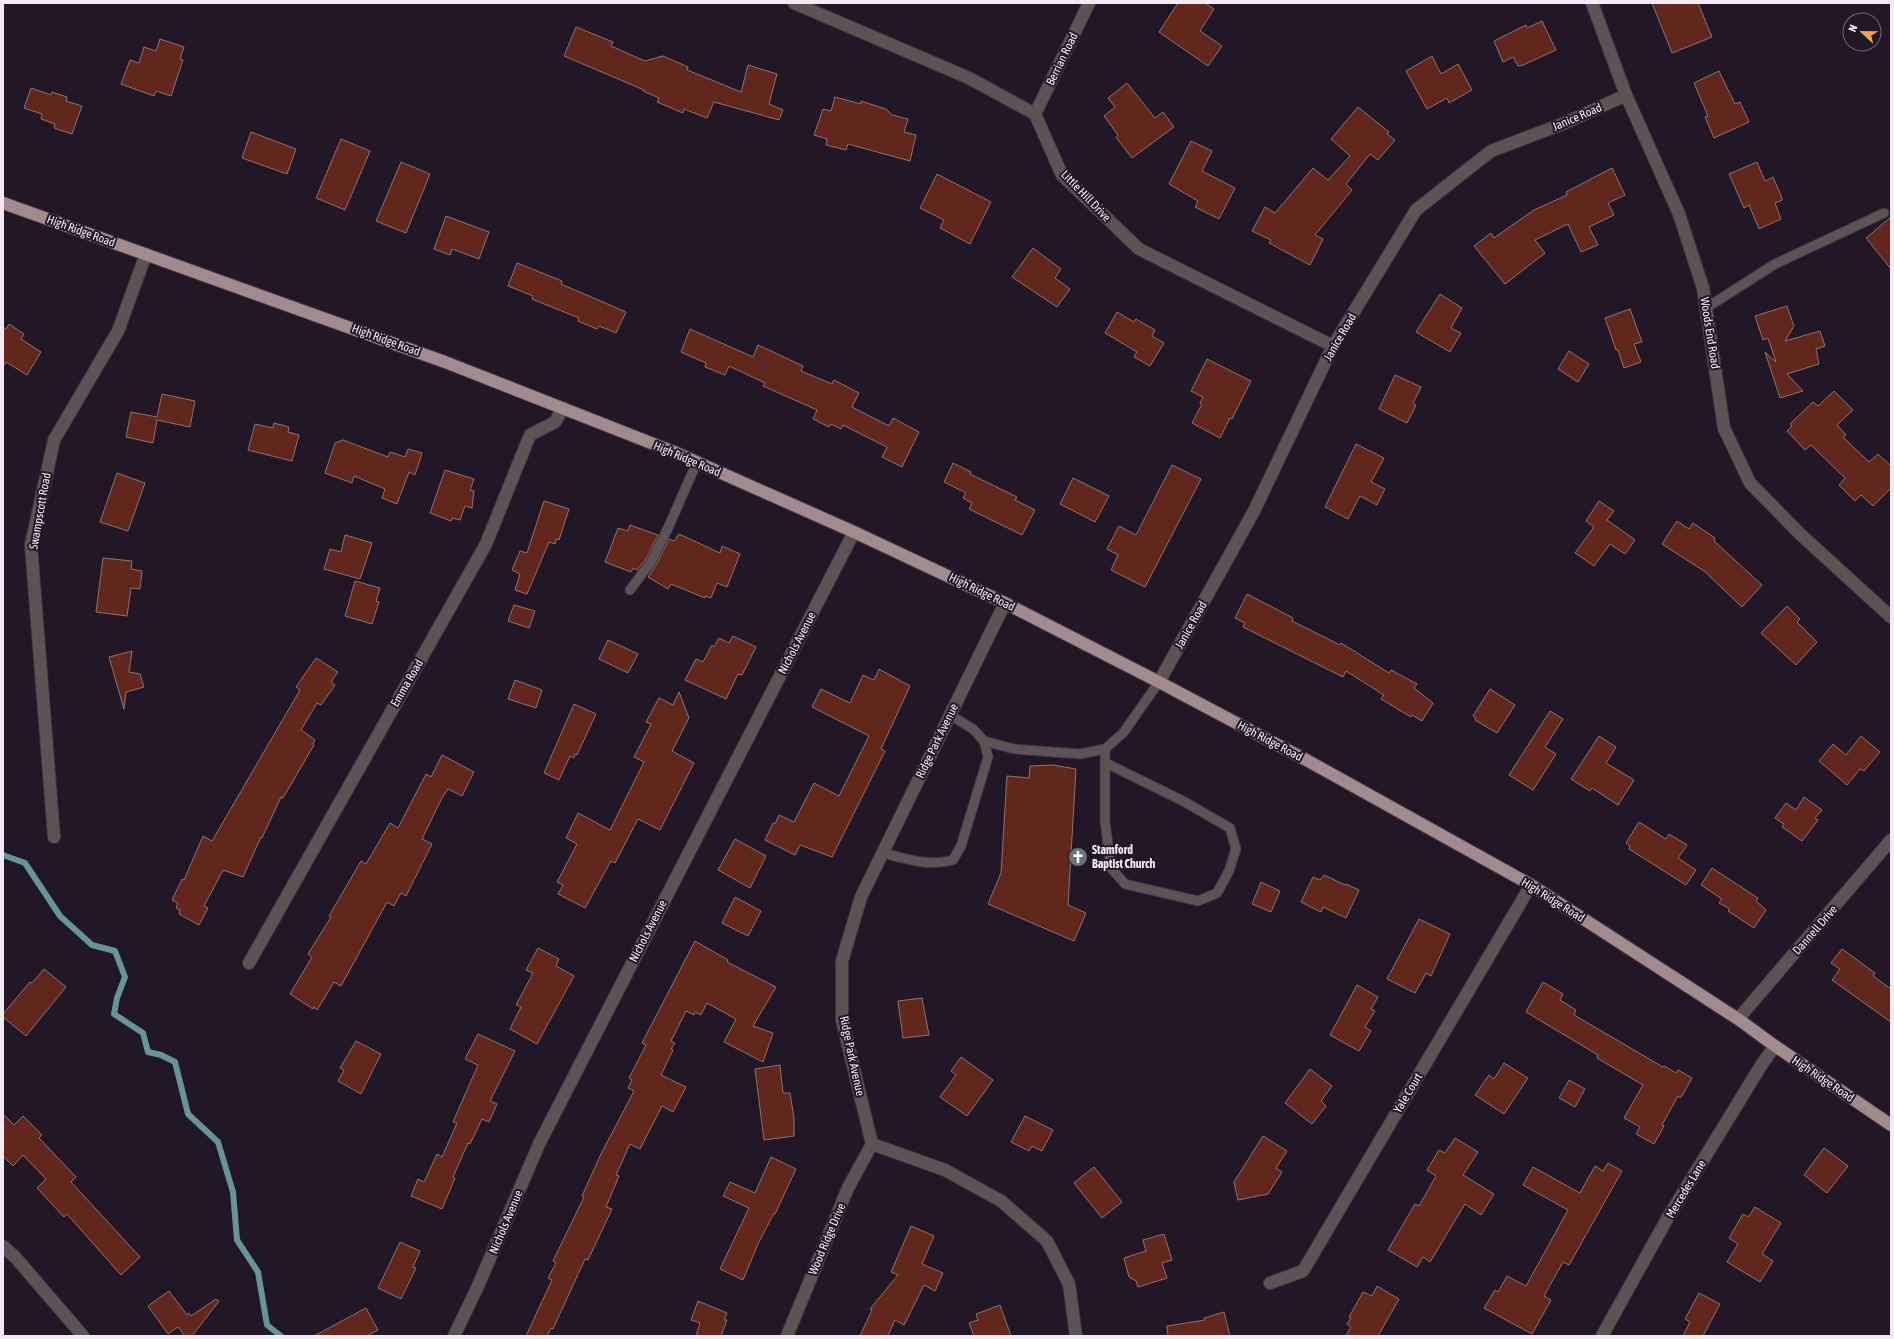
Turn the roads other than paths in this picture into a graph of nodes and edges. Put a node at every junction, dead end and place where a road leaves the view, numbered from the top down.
1 (794, 3) edge
2 (1089, 3) edge
3 (1592, 3) edge
4 (1626, 95) junction
5 (1035, 114) junction
6 (3, 202) edge
7 (1884, 213) dead end
8 (146, 254) junction
9 (1706, 308) junction
10 (1333, 346) junction
11 (563, 408) junction
12 (697, 462) junction
13 (854, 532) junction
14 (630, 590) dead end
15 (1005, 603) junction
16 (1891, 617) edge
17 (1159, 682) junction
18 (950, 715) junction
19 (984, 741) junction
20 (1106, 749) junction
21 (1106, 762) junction
22 (54, 837) dead end
23 (1891, 840) edge
24 (883, 853) junction
25 (1531, 885) junction
26 (249, 963) dead end
27 (1738, 1019) junction
28 (1775, 1046) junction
29 (1891, 1125) edge
30 (872, 1144) junction
31 (3, 1246) edge
32 (1270, 1283) dead end
33 (83, 1336) edge
34 (454, 1336) edge
35 (787, 1336) edge
36 (1076, 1336) edge
37 (1602, 1336) edge

1 - 5 street
2 - 5 street, Berrian Road
3 - 4 street, Woods End Road
4 - 9 street, Woods End Road
4 - 10 street, Janice Road
5 - 10 street, Little Hill Drive
6 - 8 main road, High Ridge Road
7 - 9 lane
8 - 11 main road, High Ridge Road
8 - 22 street, Swampscott Road
9 - 16 street, Woods End Road
10 - 17 street, Janice Road
11 - 12 main road, High Ridge Road
11 - 26 street, Emma Road
12 - 13 main road, High Ridge Road
12 - 14 lane
13 - 15 main road, High Ridge Road
13 - 34 street, Nichols Avenue
15 - 17 main road, High Ridge Road
15 - 18 street, Ridge Park Avenue
17 - 20 lane
17 - 25 main road, High Ridge Road
18 - 19 lane
18 - 24 street, Ridge Park Avenue
19 - 20 lane
19 - 24 lane
20 - 21 lane
21 - 21 lane
23 - 27 street, Dannell Drive
24 - 30 street, Ridge Park Avenue
25 - 27 main road, High Ridge Road
25 - 32 street, Yale Court
27 - 28 main road, High Ridge Road
28 - 29 main road, High Ridge Road
28 - 37 street, Mercedes Lane
30 - 35 street, Wood Ridge Drive
30 - 36 street
31 - 33 street

